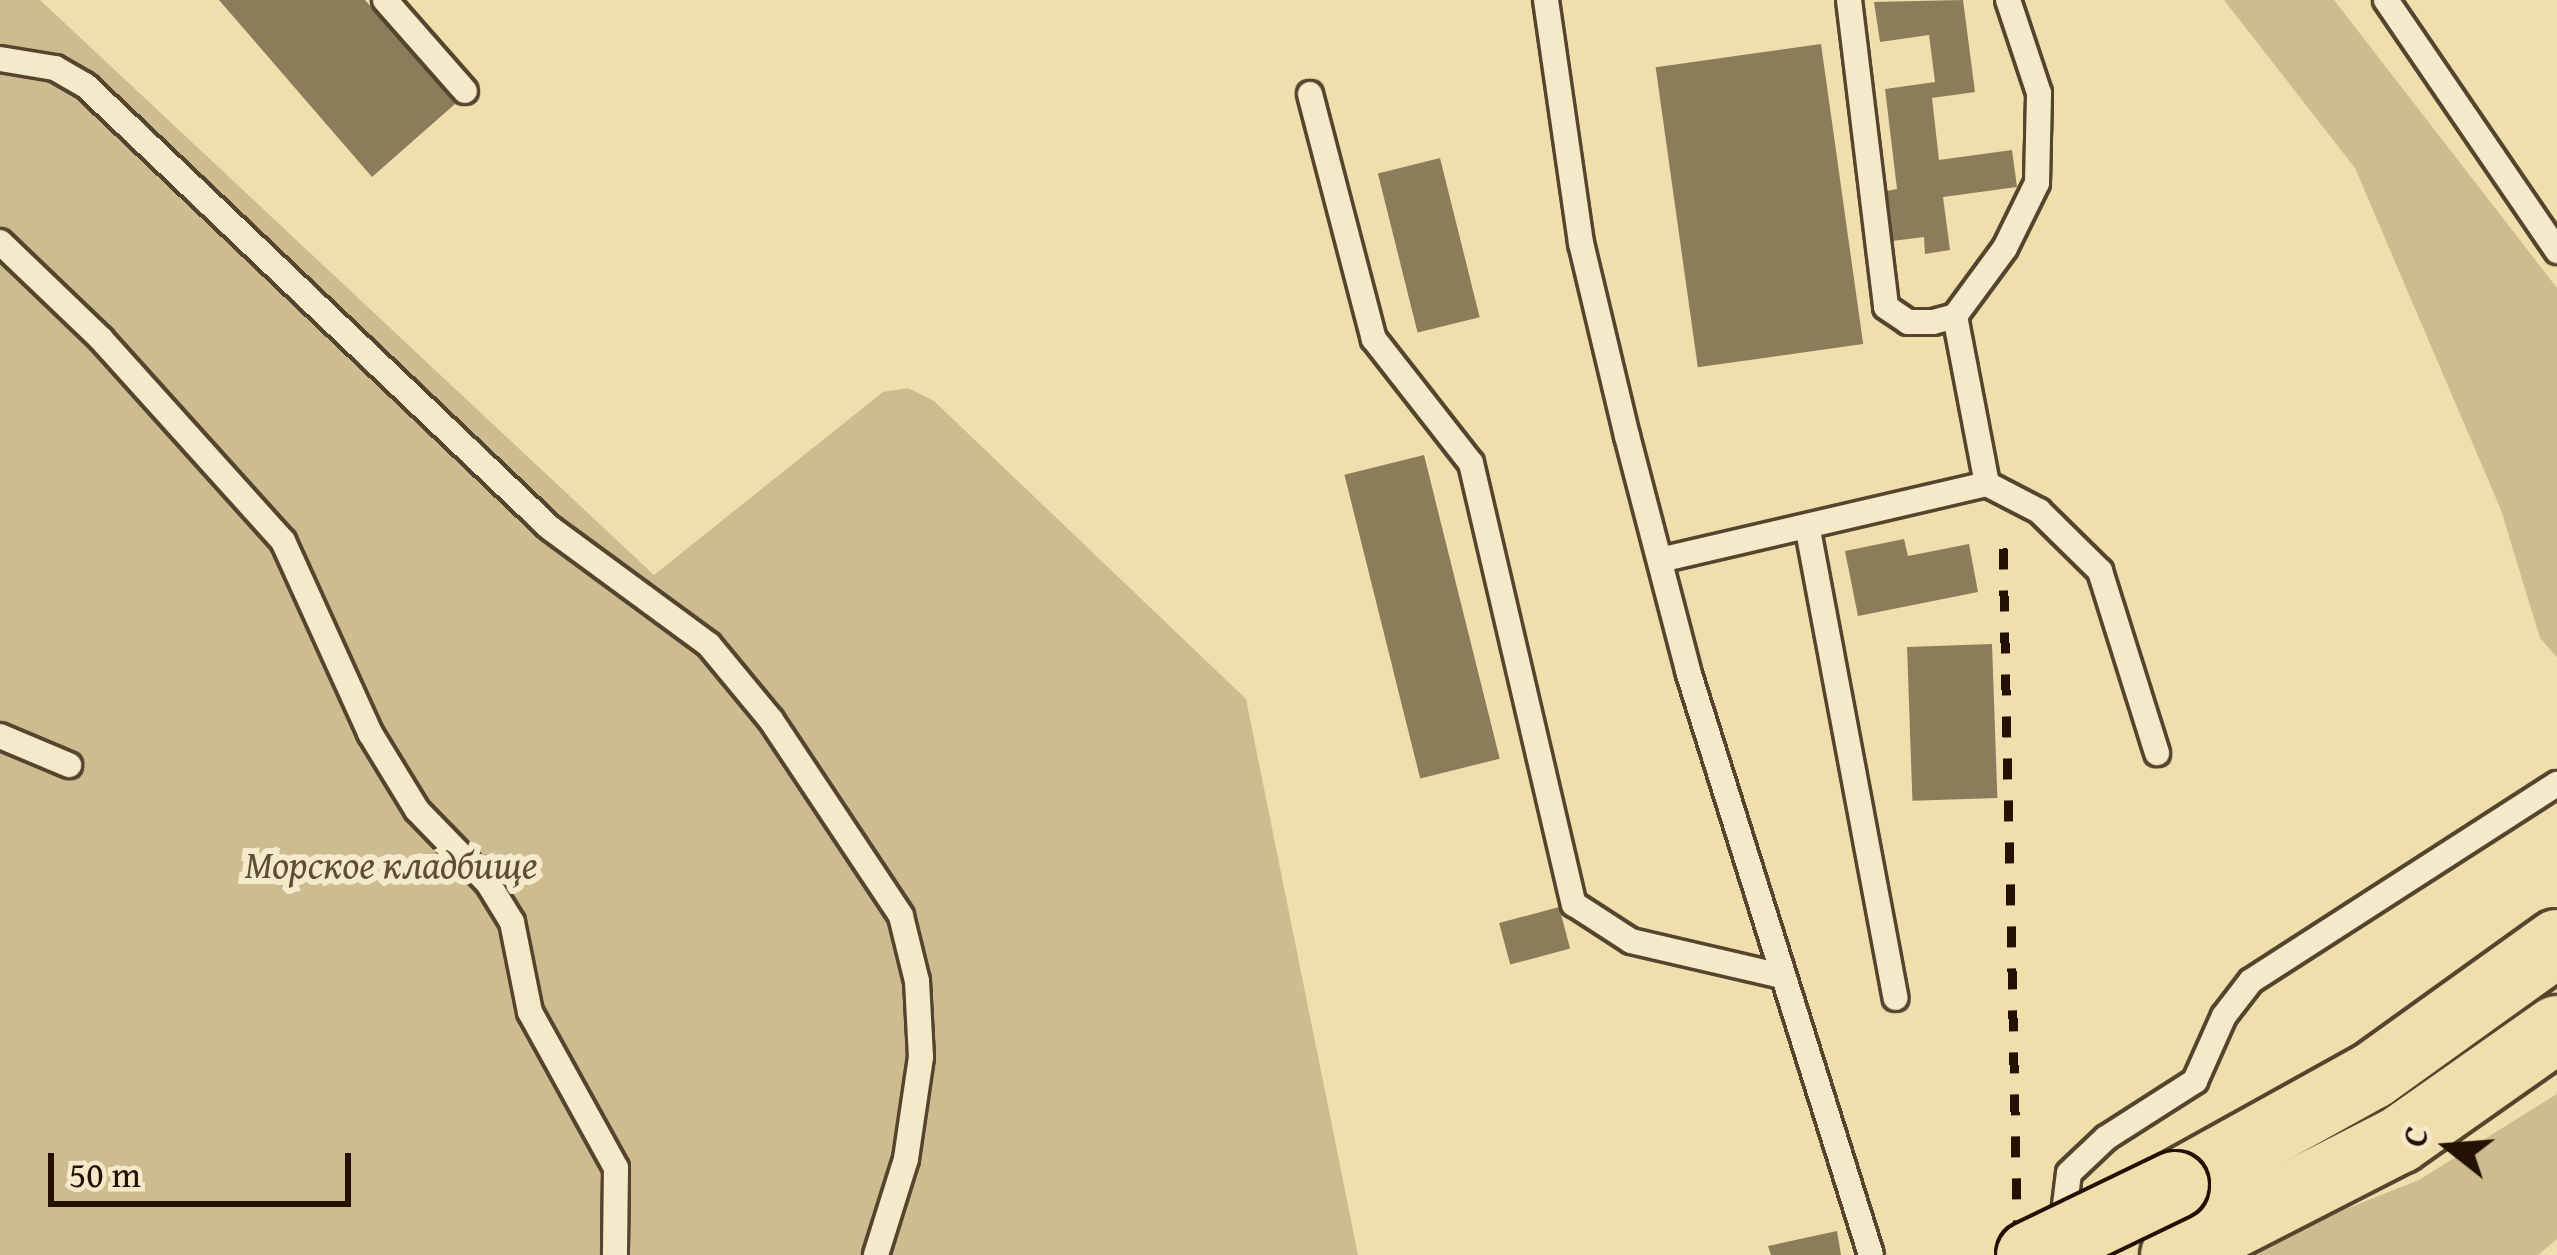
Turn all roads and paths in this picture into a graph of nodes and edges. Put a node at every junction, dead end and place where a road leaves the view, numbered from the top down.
1 (385, 0) edge
2 (1546, 0) edge
3 (1849, 0) edge
4 (2008, 0) edge
5 (2386, 0) edge
6 (0, 59) edge
7 (465, 91) dead end
8 (1310, 94) dead end
9 (0, 242) edge
10 (2557, 251) edge
11 (1955, 316) junction
12 (1987, 484) junction
13 (1808, 530) junction
14 (1660, 560) junction
15 (0, 736) edge
16 (2157, 753) dead end
17 (69, 765) dead end
18 (2557, 784) edge
19 (2557, 943) edge
20 (1781, 976) junction
21 (1896, 998) dead end
22 (2557, 1029) edge
23 (2181, 1228) edge
24 (616, 1255) edge
25 (876, 1255) edge
26 (1871, 1255) edge
27 (2030, 1255) edge
28 (2061, 1255) edge

1 - 7 lane
2 - 14 lane
3 - 11 lane
4 - 11 lane
5 - 10 lane
6 - 25 lane
8 - 20 lane
9 - 24 lane
11 - 12 lane
12 - 13 lane
12 - 16 lane
13 - 14 lane
13 - 21 lane
14 - 20 lane
15 - 17 lane
18 - 28 lane
19 - 23 highway
20 - 26 lane
22 - 23 highway
23 - 27 highway, bridge

